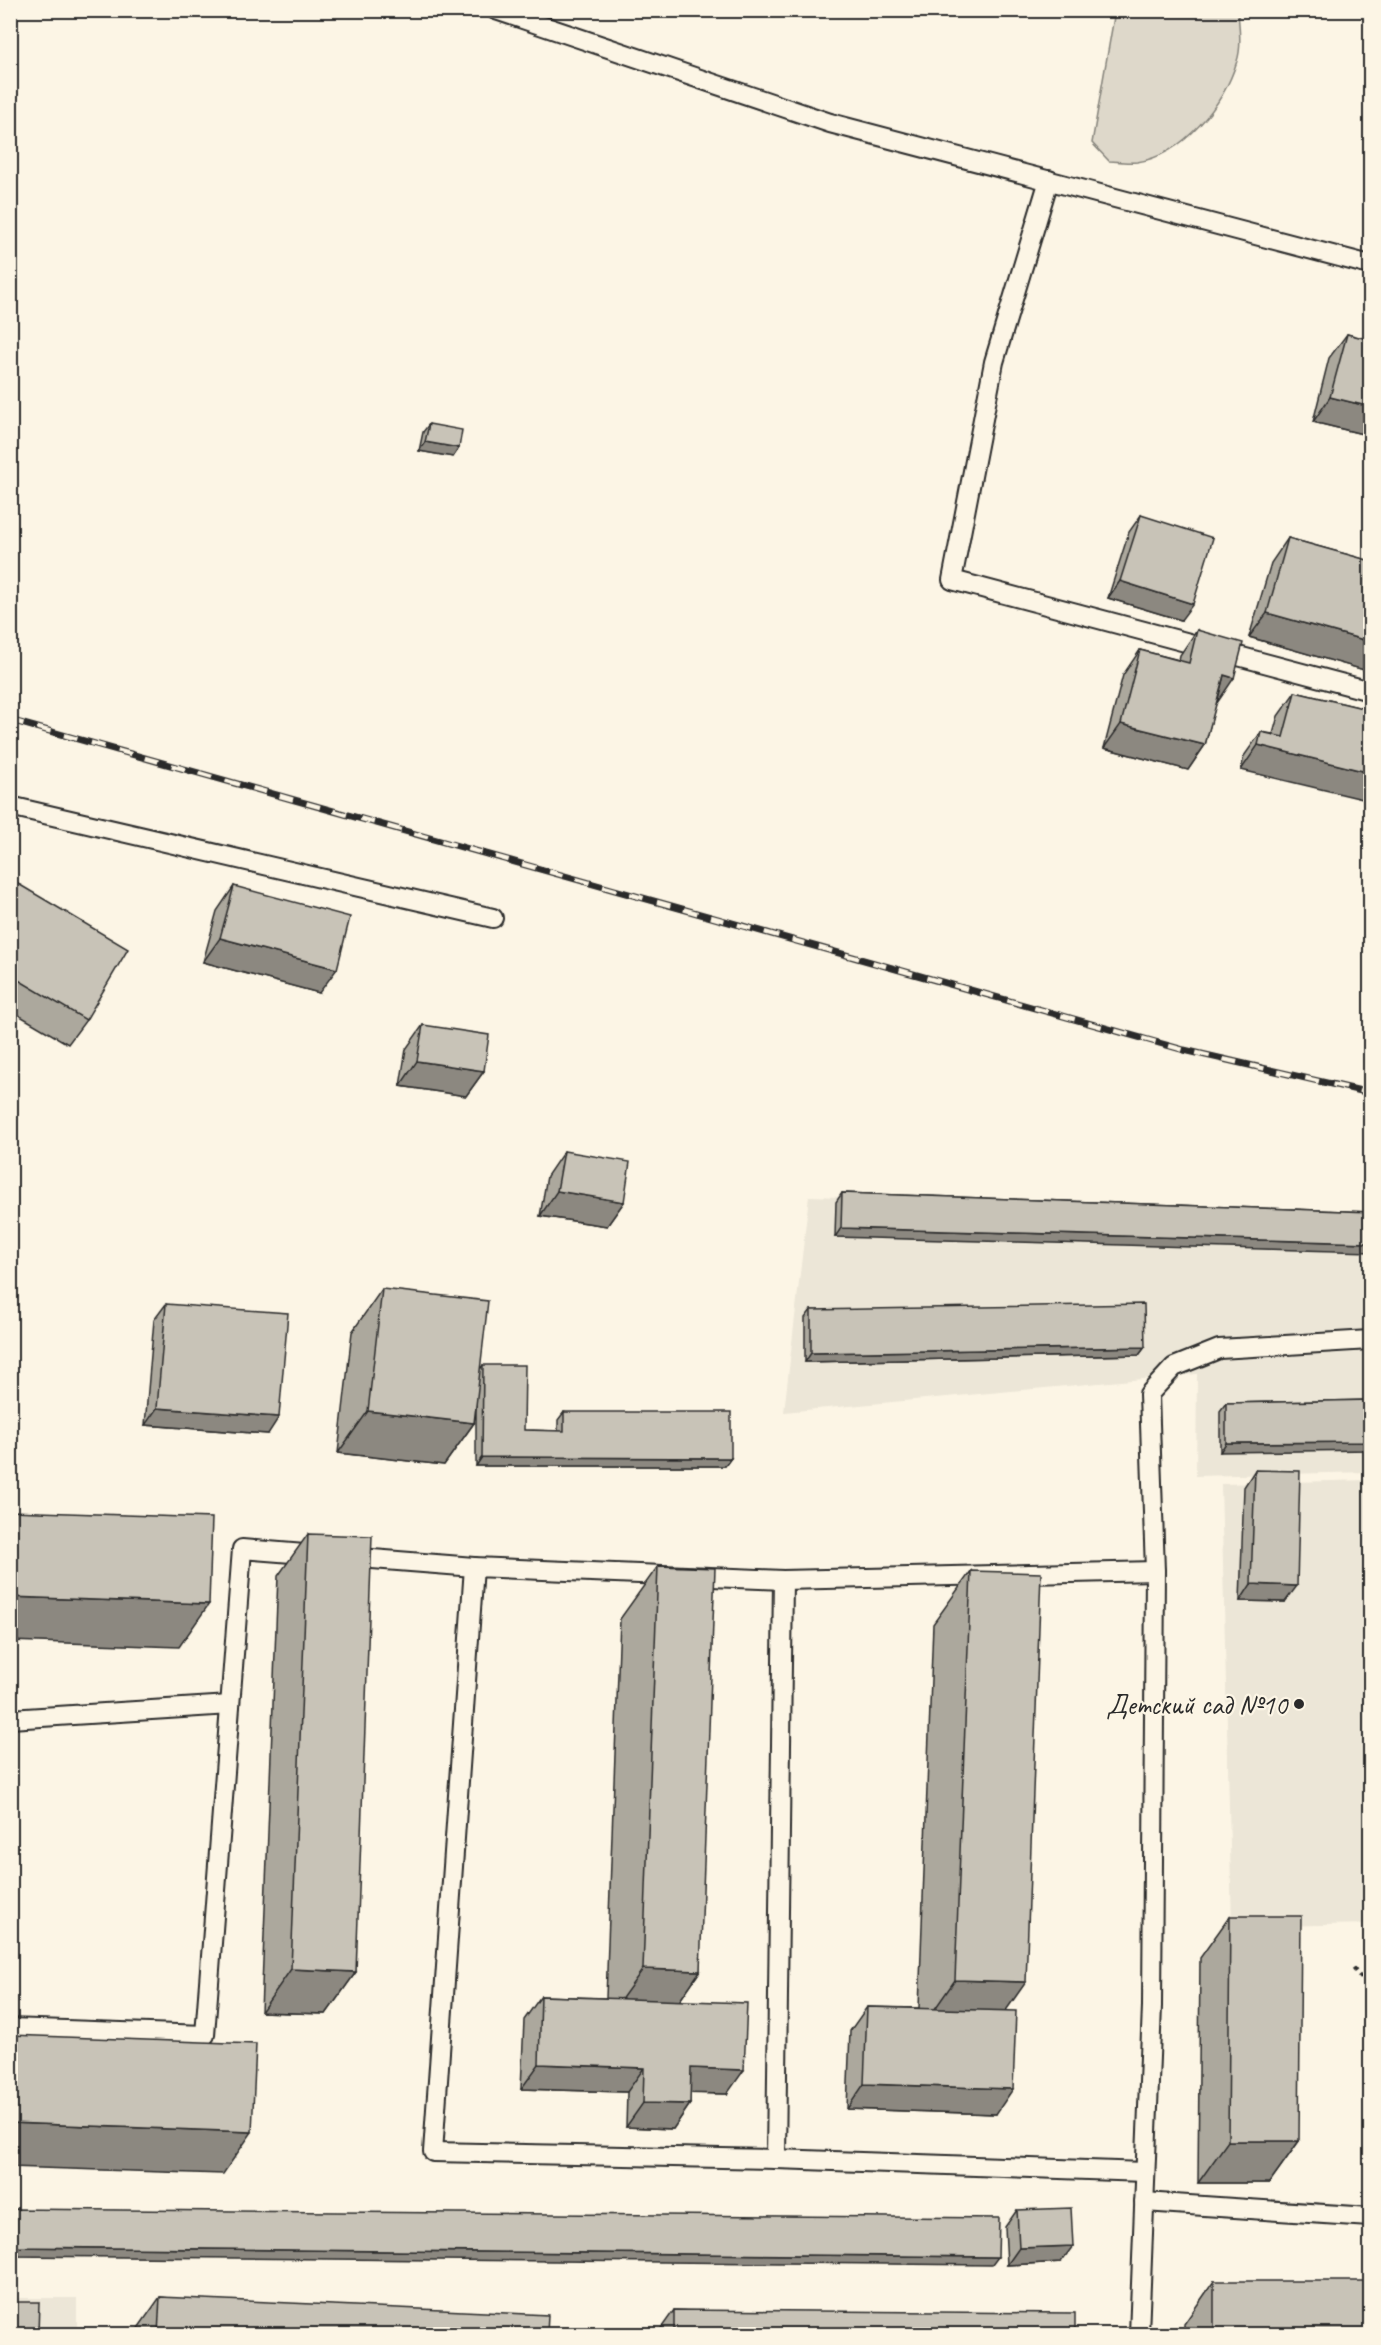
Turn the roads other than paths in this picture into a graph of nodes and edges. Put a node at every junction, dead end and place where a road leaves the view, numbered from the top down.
1 (496, 10) edge
2 (1049, 180) junction
3 (1371, 265) edge
4 (1371, 691) edge
5 (10, 806) edge
6 (493, 918) dead end
7 (1371, 1340) edge
8 (474, 1567) junction
9 (1155, 1571) junction
10 (783, 1580) junction
11 (230, 1705) junction
12 (10, 1719) edge
13 (10, 2028) edge
14 (776, 2159) junction
15 (1145, 2172) junction
16 (1144, 2202) junction
17 (1371, 2217) edge
18 (1139, 2334) edge

1 - 2 lane
2 - 3 lane
2 - 4 lane
5 - 6 lane
7 - 9 lane
8 - 10 lane
8 - 11 lane
8 - 14 lane
9 - 10 lane
9 - 15 lane
10 - 14 lane
11 - 12 lane
11 - 13 lane
14 - 15 lane
15 - 16 lane
16 - 17 lane
16 - 18 lane

